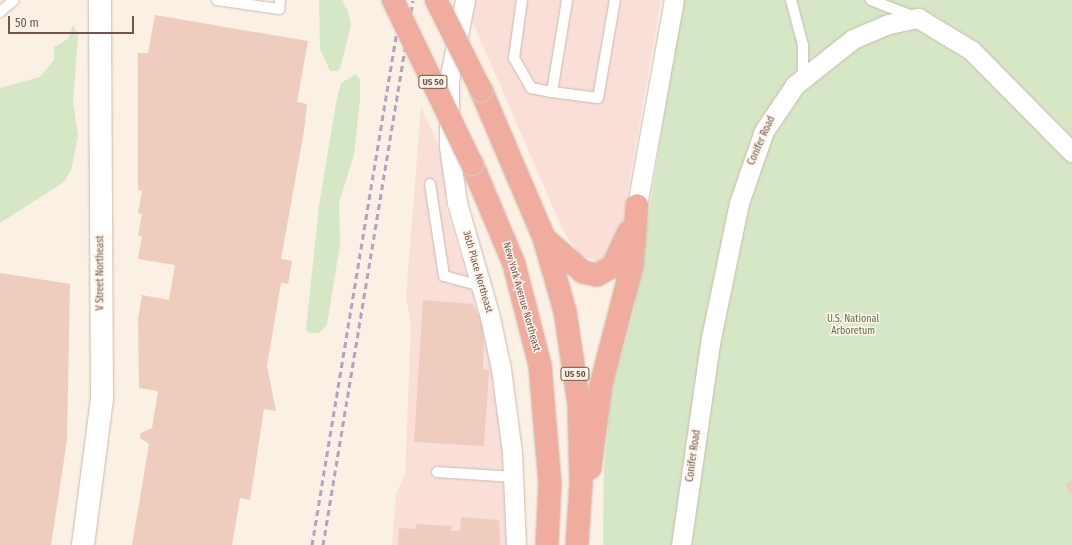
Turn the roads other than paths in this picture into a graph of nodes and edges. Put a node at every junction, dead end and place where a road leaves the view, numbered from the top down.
1 (14, 0) edge
2 (100, 0) edge
3 (217, 0) edge
4 (280, 0) edge
5 (393, 0) edge
6 (436, 0) edge
7 (465, 0) edge
8 (522, 0) edge
9 (567, 0) edge
10 (615, 0) edge
11 (674, 0) edge
12 (791, 0) edge
13 (871, 0) edge
14 (0, 12) edge
15 (918, 18) junction
16 (803, 79) junction
17 (552, 92) junction
18 (1072, 152) edge
19 (430, 184) dead end
20 (637, 206) junction
21 (544, 238) junction
22 (482, 286) junction
23 (437, 472) dead end
24 (514, 477) junction
25 (580, 514) junction
26 (83, 545) edge
27 (516, 545) edge
28 (547, 545) edge
29 (577, 545) edge
30 (682, 545) edge

1 - 14 lane
2 - 26 street, V Street Northeast
3 - 4 lane
5 - 28 highway, New York Avenue Northeast / US 50, bridge
6 - 21 highway, US 50, bridge
7 - 22 street, 36th Place Northeast
8 - 17 lane
9 - 17 lane
10 - 17 lane
11 - 20 street
12 - 16 lane
13 - 15 lane
15 - 16 street, Conifer Road
15 - 18 street
16 - 30 street, Conifer Road
19 - 22 lane
20 - 21 highway
20 - 25 highway
21 - 25 highway, US 50
22 - 24 street, 36th Place Northeast
23 - 24 lane
24 - 27 street, 36th Place Northeast
25 - 29 highway, US 50

